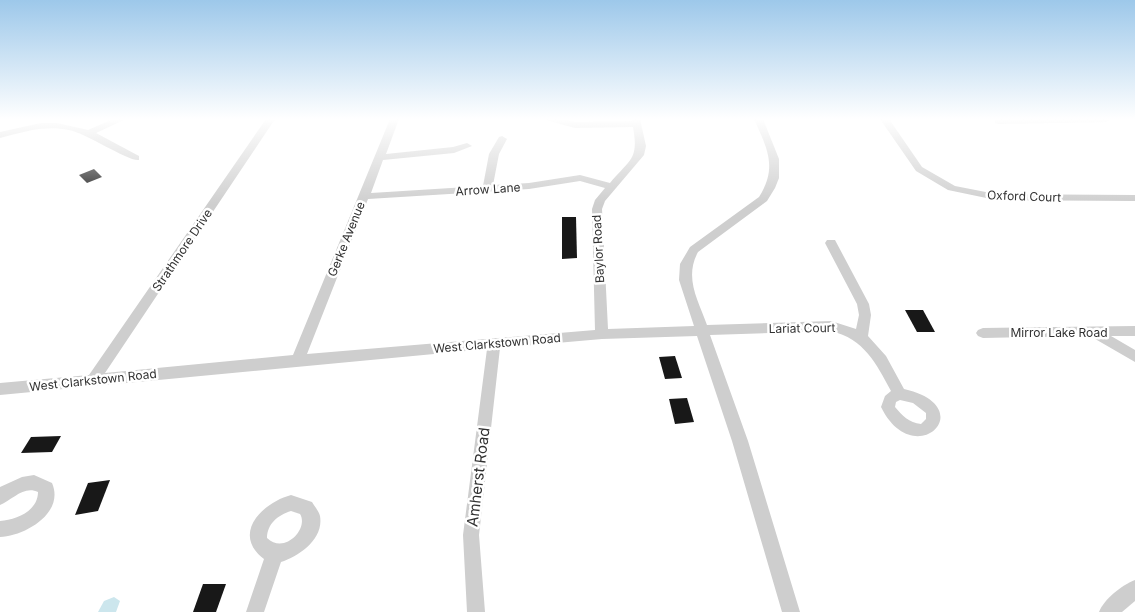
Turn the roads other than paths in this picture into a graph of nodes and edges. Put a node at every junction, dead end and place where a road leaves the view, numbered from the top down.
1 (118, 148) edge
2 (252, 148) edge
3 (384, 148) edge
4 (462, 148) edge
5 (497, 148) edge
6 (641, 148) edge
7 (770, 148) edge
8 (904, 148) edge
9 (380, 157) junction
10 (136, 158) dead end
11 (611, 186) junction
12 (487, 189) junction
13 (364, 196) junction
14 (1135, 198) edge
15 (830, 243) dead end
16 (701, 332) junction
17 (1093, 332) junction
18 (1135, 332) edge
19 (982, 333) dead end
20 (602, 334) junction
21 (861, 336) junction
22 (494, 343) junction
23 (1135, 357) edge
24 (298, 360) junction
25 (93, 380) junction
26 (0, 389) edge
27 (900, 394) dead end
28 (0, 497) edge
29 (0, 529) edge
30 (275, 553) dead end
31 (1135, 589) edge
32 (255, 612) edge
33 (476, 612) edge
34 (791, 612) edge
35 (1108, 612) edge

1 - 10 street
2 - 25 street, Strathmore Drive
3 - 9 street, Gerke Avenue
4 - 9 street
5 - 12 street
6 - 11 street, Baylor Road
7 - 16 street
8 - 14 street, Oxford Court
9 - 13 street, Gerke Avenue
11 - 12 street, Arrow Lane
11 - 20 street, Baylor Road
12 - 13 street, Arrow Lane
13 - 24 street, Gerke Avenue
15 - 21 street
16 - 20 street, West Clarkstown Road
16 - 21 street, Lariat Court
16 - 34 street
17 - 18 street, Mirror Lake Road
17 - 19 street, Mirror Lake Road
17 - 23 street
20 - 22 street, West Clarkstown Road
21 - 27 street, Lariat Court
22 - 24 street, West Clarkstown Road
22 - 33 street, Amherst Road
24 - 25 street, West Clarkstown Road
25 - 26 street, West Clarkstown Road
28 - 29 street
30 - 32 street
31 - 35 street

